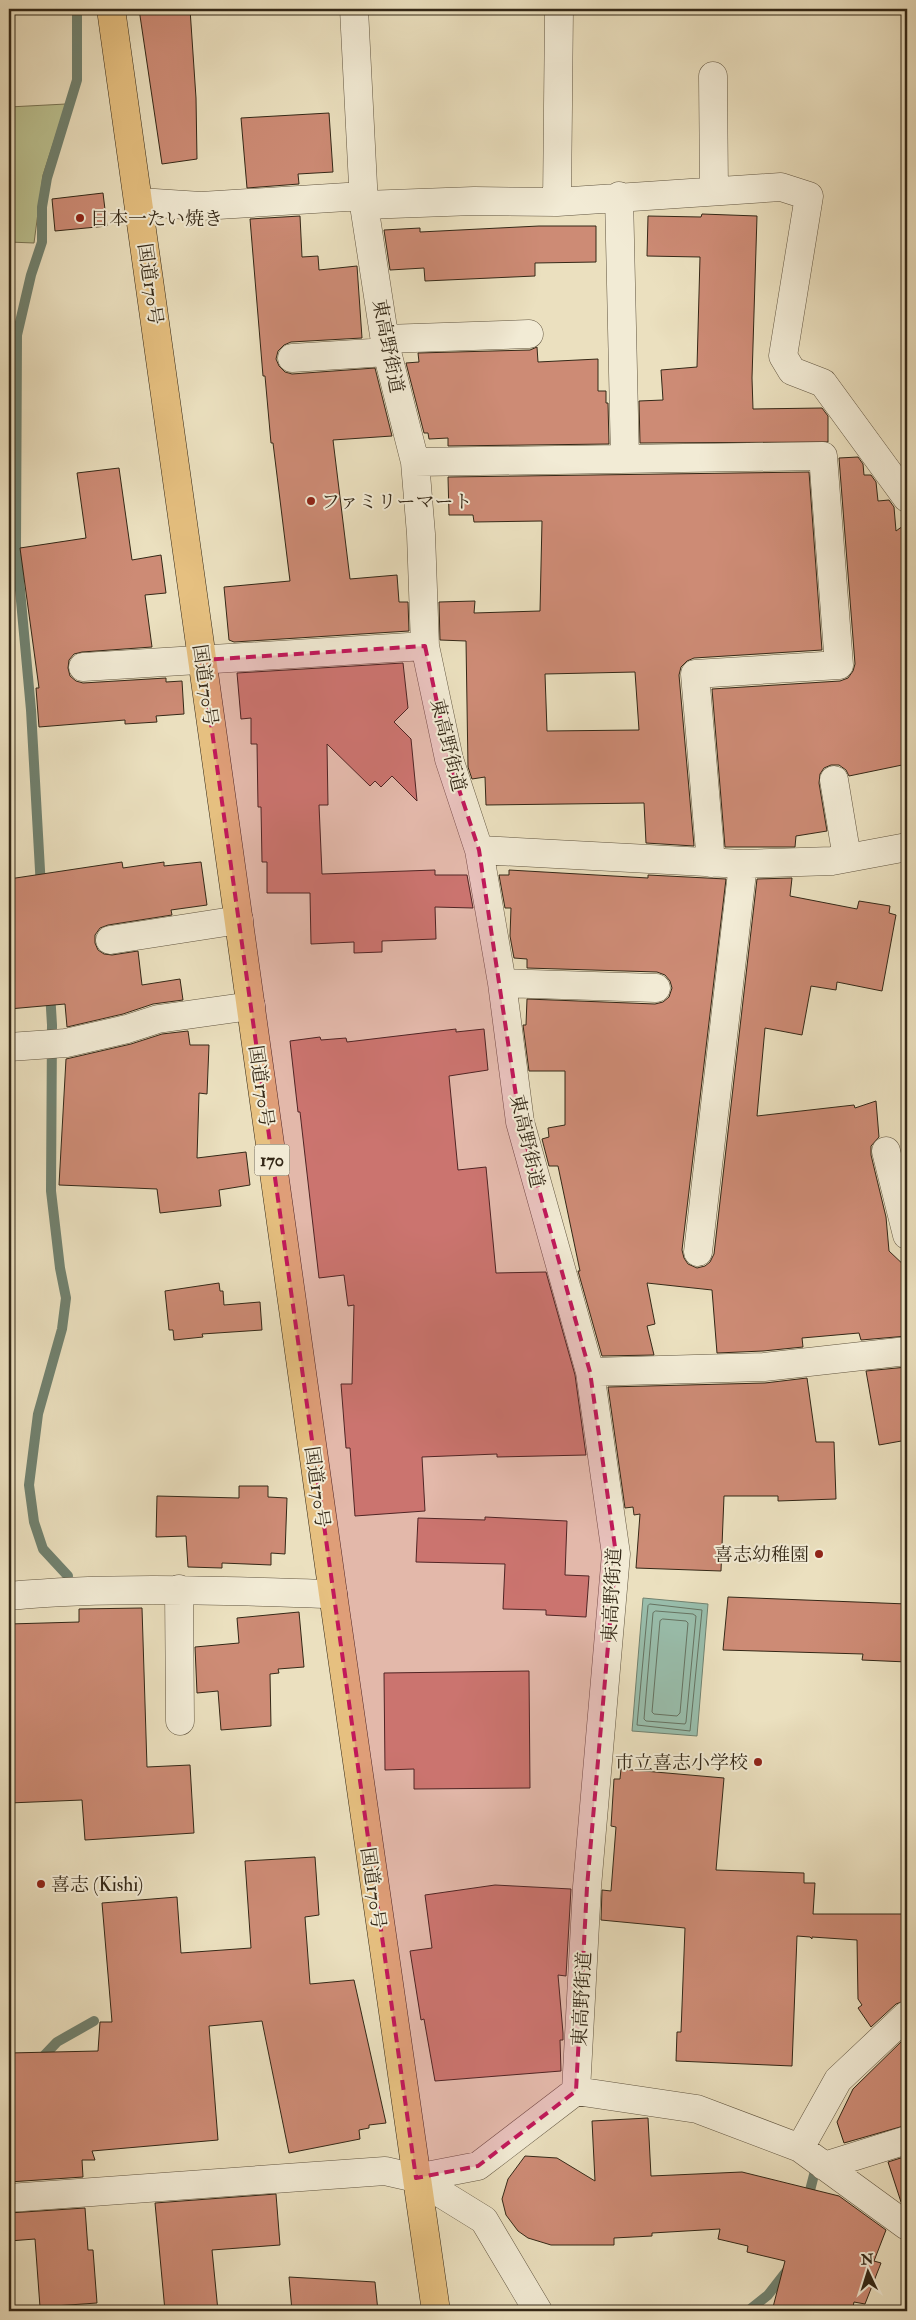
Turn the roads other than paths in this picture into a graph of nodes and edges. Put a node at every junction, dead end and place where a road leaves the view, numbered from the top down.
1 (111, 9) edge
2 (354, 9) edge
3 (559, 9) edge
4 (713, 76) dead end
5 (714, 190) junction
6 (619, 196) junction
7 (364, 200) junction
8 (139, 202) junction
9 (557, 202) junction
10 (529, 334) dead end
11 (386, 346) junction
12 (292, 358) dead end
13 (625, 459) junction
14 (415, 462) junction
15 (907, 498) edge
16 (425, 646) junction
17 (202, 660) junction
18 (83, 667) dead end
19 (834, 780) dead end
20 (907, 848) edge
21 (479, 850) junction
22 (847, 858) junction
23 (710, 863) junction
24 (743, 864) junction
25 (239, 920) junction
26 (110, 940) dead end
27 (502, 983) junction
28 (656, 988) dead end
29 (251, 1006) junction
30 (9, 1047) edge
31 (886, 1151) dead end
32 (907, 1234) edge
33 (698, 1252) dead end
34 (907, 1352) edge
35 (590, 1372) junction
36 (179, 1589) junction
37 (333, 1594) junction
38 (9, 1596) edge
39 (180, 1721) dead end
40 (907, 2015) edge
41 (576, 2091) junction
42 (907, 2140) edge
43 (800, 2148) junction
44 (824, 2166) junction
45 (416, 2178) junction
46 (9, 2198) edge
47 (907, 2226) edge
48 (436, 2311) edge
49 (538, 2311) edge

1 - 8 highway, 国道170号 / 170
2 - 7 street, 東高野街道
3 - 9 street
4 - 5 street
5 - 6 street
5 - 15 street
6 - 9 street
6 - 13 street
7 - 8 street
7 - 9 street
7 - 11 street, 東高野街道
8 - 17 highway, 国道170号 / 170
10 - 11 street
11 - 12 street
11 - 14 street, 東高野街道
13 - 14 street
13 - 23 street
14 - 16 street, 東高野街道
16 - 17 street
16 - 21 street, 東高野街道
17 - 18 street
17 - 25 highway, 国道170号 / 170
19 - 22 street
20 - 22 street
21 - 23 street
21 - 27 street, 東高野街道
22 - 24 street
23 - 24 street
24 - 33 street
25 - 26 street
25 - 29 highway, 国道170号 / 170
27 - 28 street
27 - 35 street, 東高野街道
29 - 30 street
29 - 37 highway, 国道170号 / 170
31 - 32 street
34 - 35 street
35 - 41 street, 東高野街道
36 - 37 street
36 - 38 street
36 - 39 street
37 - 45 highway, 国道170号 / 170
40 - 43 street
41 - 43 street
41 - 45 street
42 - 44 street
43 - 44 street
44 - 47 street
45 - 46 street
45 - 48 highway, 国道170号 / 170
45 - 49 street

